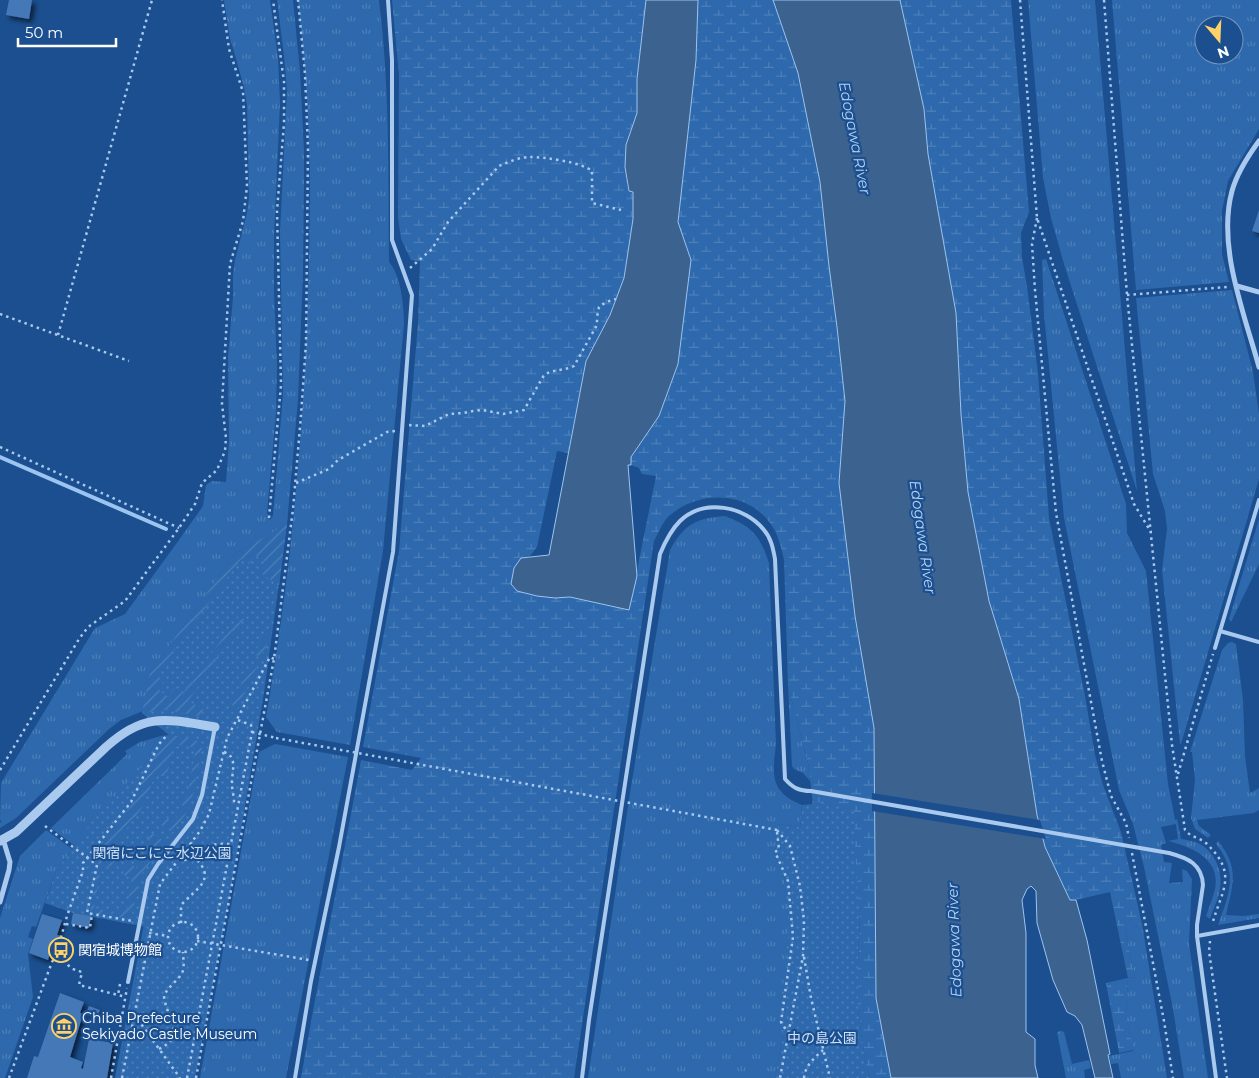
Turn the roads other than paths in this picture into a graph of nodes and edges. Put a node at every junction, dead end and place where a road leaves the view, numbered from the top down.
1 (388, 0) edge
2 (1259, 141) edge
3 (1237, 286) junction
4 (1259, 292) edge
5 (1259, 367) edge
6 (1259, 500) edge
7 (1220, 631) junction
8 (1259, 642) edge
9 (1215, 648) road end
10 (215, 727) joint
11 (2, 840) edge
12 (0, 902) edge
13 (1259, 925) edge
14 (1196, 936) junction
15 (128, 982) road end
16 (295, 1078) edge
17 (582, 1078) edge
18 (1216, 1078) edge

1 - 16 lane
2 - 3 street
3 - 4 street
3 - 5 street
6 - 7 lane
7 - 8 lane
7 - 9 lane
10 - 11 street
10 - 15 lane
11 - 12 street
13 - 14 lane
14 - 17 lane, bridge
14 - 18 lane

